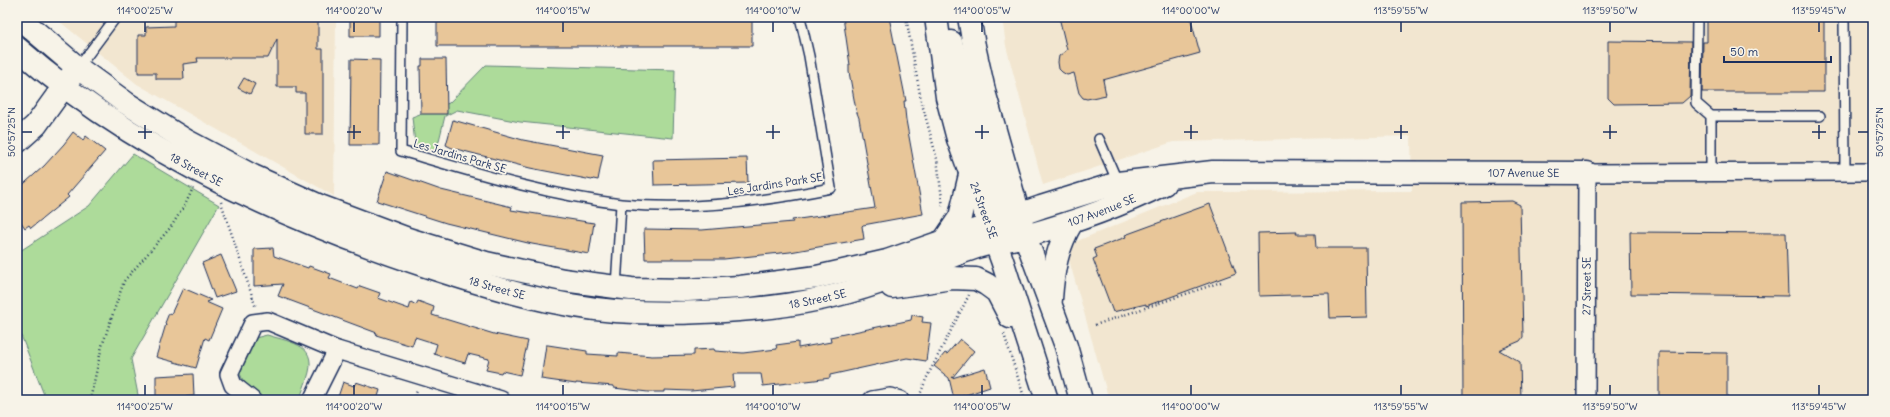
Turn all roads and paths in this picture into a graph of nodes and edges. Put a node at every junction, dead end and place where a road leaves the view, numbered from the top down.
1 (18, 17) edge
2 (116, 17) edge
3 (402, 17) edge
4 (800, 17) edge
5 (906, 17) edge
6 (936, 17) edge
7 (942, 17) edge
8 (969, 17) edge
9 (1697, 17) edge
10 (1844, 17) edge
11 (17, 48) edge
12 (78, 68) junction
13 (63, 87) junction
14 (1711, 116) junction
15 (1820, 116) dead end
16 (1099, 139) dead end
17 (17, 142) edge
18 (1710, 172) junction
19 (1844, 172) junction
20 (1873, 172) edge
21 (1587, 173) junction
22 (970, 174) junction
23 (1175, 178) junction
24 (1118, 183) junction
25 (193, 187) dead end
26 (221, 202) dead end
27 (621, 204) junction
28 (944, 210) dead end
29 (1072, 222) junction
30 (1002, 225) junction
31 (1026, 236) junction
32 (943, 242) junction
33 (1221, 282) dead end
34 (877, 284) junction
35 (616, 287) junction
36 (969, 294) dead end
37 (1050, 306) junction
38 (260, 322) junction
39 (1094, 325) dead end
40 (1003, 332) dead end
41 (336, 350) junction
42 (1034, 362) junction
43 (90, 400) edge
44 (252, 400) edge
45 (312, 400) edge
46 (501, 400) edge
47 (872, 400) edge
48 (900, 400) edge
49 (918, 400) edge
50 (1025, 400) edge
51 (1047, 400) edge
52 (1081, 400) edge
53 (1586, 400) edge

1 - 12 main road, 18 Street SE
2 - 12 lane
3 - 27 lane, Les Jardins Park SE
4 - 27 lane, Les Jardins Park SE
5 - 28 path
6 - 22 main road, 24 Street SE
7 - 30 main road
8 - 30 main road, 24 Street SE
9 - 14 lane
10 - 19 lane
11 - 13 main road, 18 Street SE
12 - 13 main road
12 - 35 main road, 18 Street SE
13 - 17 main road
13 - 34 main road, 18 Street SE
14 - 15 lane
14 - 18 lane
16 - 24 lane
18 - 19 street, 107 Avenue SE
18 - 21 street, 107 Avenue SE
19 - 20 street, 107 Avenue SE
21 - 23 main road, 107 Avenue SE
21 - 53 street, 27 Street SE
22 - 30 main road, 24 Street SE
22 - 32 main road
23 - 24 main road, 107 Avenue SE
23 - 29 main road, 107 Avenue SE
24 - 30 main road, 107 Avenue SE
25 - 43 path
26 - 38 path
27 - 35 lane
29 - 31 main road, 107 Avenue SE
29 - 37 main road
30 - 31 main road, 18 Street SE
30 - 31 main road, 24 Street SE
30 - 32 main road, 18 Street SE
30 - 34 main road, 18 Street SE
30 - 42 main road, 24 Street SE
31 - 37 main road, 24 Street SE
32 - 35 main road, 18 Street SE
33 - 39 path
34 - 42 main road
36 - 49 path
37 - 52 main road, 24 Street SE
38 - 41 street
38 - 44 street
40 - 50 path
41 - 45 street
41 - 46 street
42 - 51 main road, 24 Street SE
47 - 48 street

